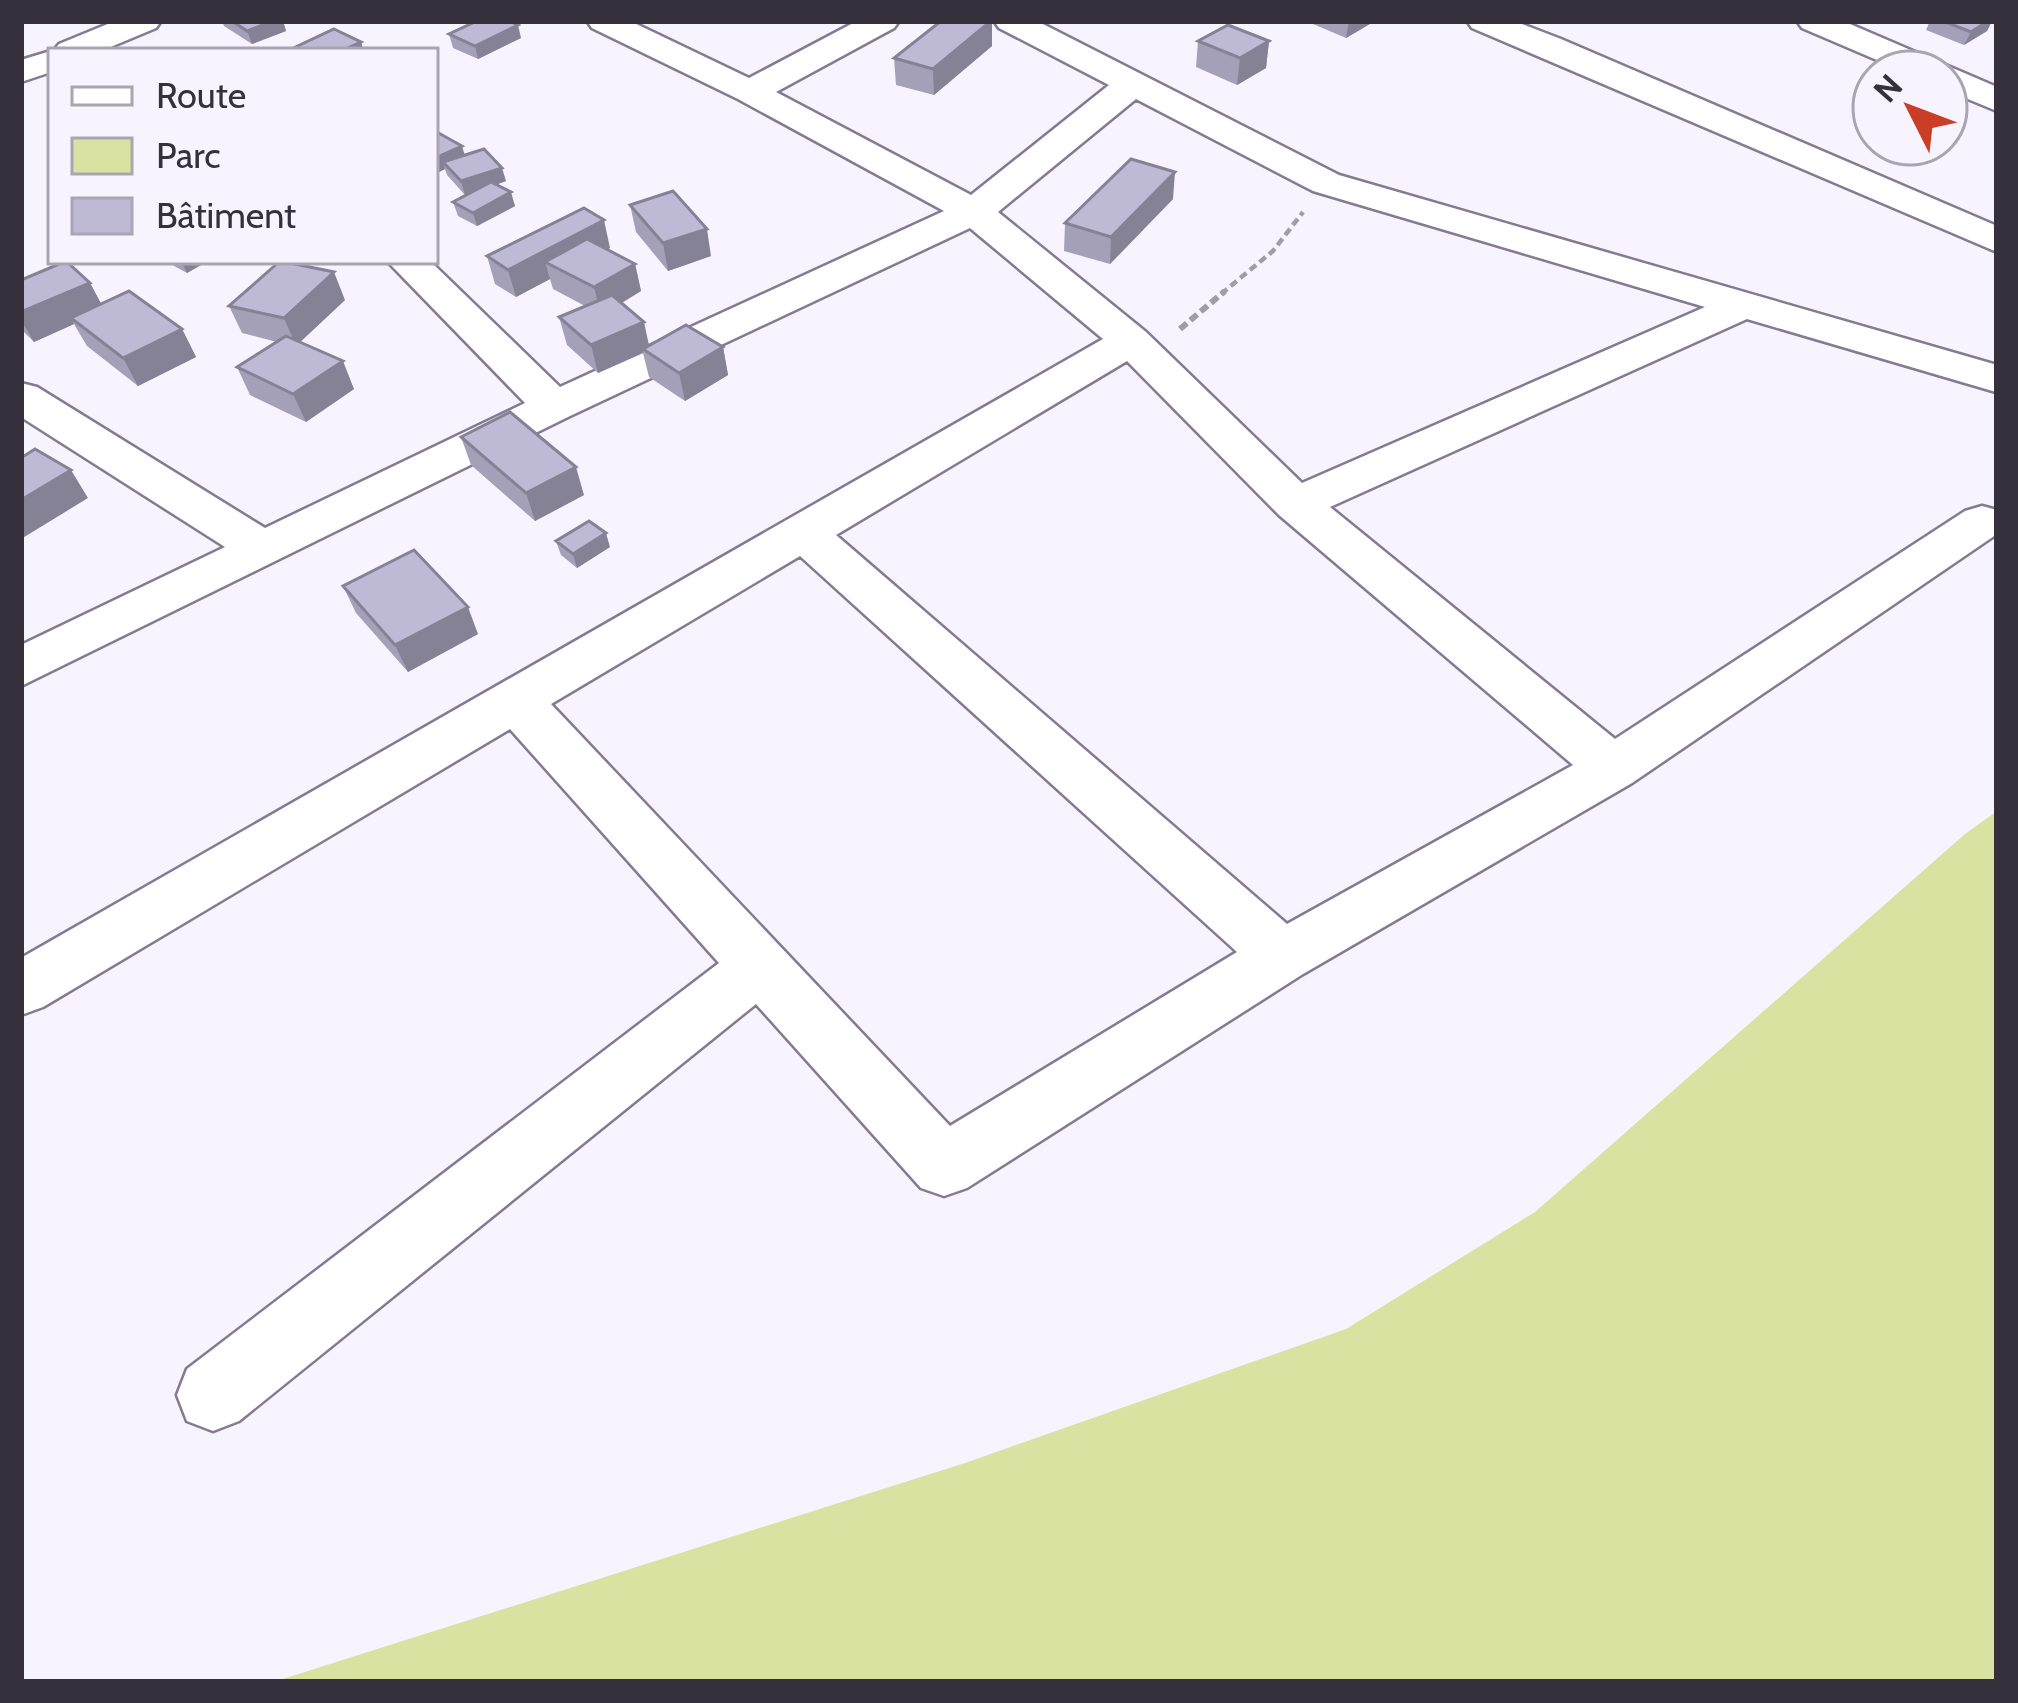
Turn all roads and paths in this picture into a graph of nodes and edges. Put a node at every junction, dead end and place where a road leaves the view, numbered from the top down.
1 (604, 21) edge
2 (882, 21) edge
3 (1011, 21) edge
4 (1484, 21) edge
5 (1814, 21) edge
6 (131, 22) edge
7 (77, 48) edge
8 (165, 48) edge
9 (1878, 48) edge
10 (1138, 85) junction
11 (749, 92) junction
12 (1326, 183) junction
13 (974, 212) junction
14 (1997, 240) edge
15 (410, 264) edge
16 (1745, 305) junction
17 (1139, 350) junction
18 (1996, 380) edge
19 (21, 397) edge
20 (554, 406) junction
21 (1296, 504) junction
22 (1982, 522) dead end
23 (806, 535) junction
24 (263, 549) junction
25 (21, 667) edge
26 (515, 701) junction
27 (1613, 768) junction
28 (1282, 956) junction
29 (760, 966) junction
30 (21, 988) edge
31 (213, 1395) dead end

1 - 11 street
2 - 11 street
3 - 10 street
4 - 14 street
5 - 9 street
6 - 7 street
6 - 8 street
10 - 12 street
10 - 13 street
11 - 13 street
12 - 16 street
12 - 17 path
13 - 17 street
13 - 20 street
15 - 20 street
16 - 18 street
16 - 21 street
17 - 21 street
17 - 23 street
19 - 24 street
20 - 24 street
21 - 27 street
22 - 27 street
23 - 26 street
23 - 28 street
24 - 25 street
26 - 29 street
26 - 30 street
27 - 28 street
28 - 29 street
29 - 31 street

